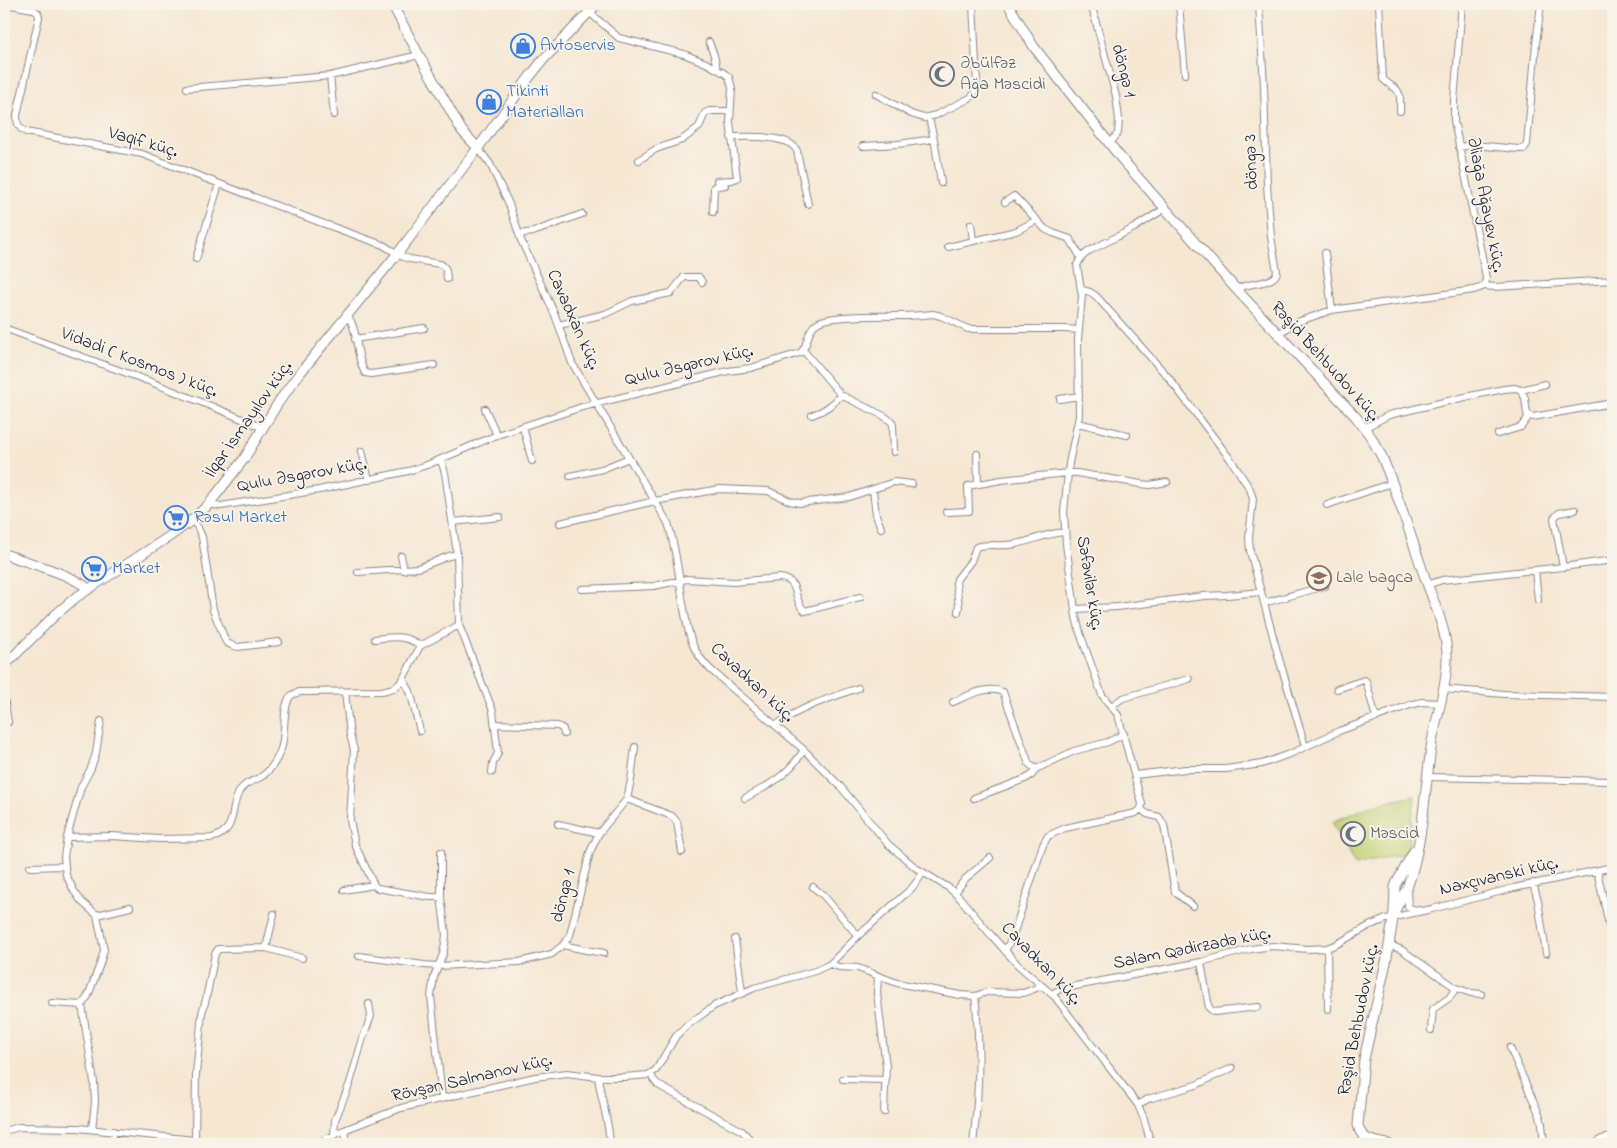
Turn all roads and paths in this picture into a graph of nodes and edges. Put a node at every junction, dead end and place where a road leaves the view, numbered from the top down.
1 (6, 4) edge
2 (392, 4) edge
3 (598, 4) edge
4 (974, 4) edge
5 (1008, 4) edge
6 (1091, 4) edge
7 (1179, 4) edge
8 (1259, 4) edge
9 (1379, 4) edge
10 (1462, 4) edge
11 (1541, 4) edge
12 (18, 5) edge
13 (590, 12) junction
14 (709, 42) dead end
15 (419, 55) junction
16 (717, 69) junction
17 (1185, 74) dead end
18 (330, 76) junction
19 (187, 88) dead end
20 (876, 94) dead end
21 (730, 111) junction
22 (1400, 111) dead end
23 (334, 116) dead end
24 (929, 118) junction
25 (731, 137) junction
26 (934, 138) junction
27 (1110, 144) junction
28 (863, 146) dead end
29 (1459, 147) junction
30 (478, 148) junction
31 (639, 160) dead end
32 (737, 178) junction
33 (717, 181) dead end
34 (941, 183) dead end
35 (219, 184) junction
36 (1005, 202) dead end
37 (808, 204) dead end
38 (1164, 209) junction
39 (713, 212) dead end
40 (582, 214) dead end
41 (1037, 220) junction
42 (970, 224) dead end
43 (519, 234) junction
44 (973, 240) junction
45 (948, 247) dead end
46 (398, 253) junction
47 (1325, 253) dead end
48 (1081, 258) junction
49 (196, 259) dead end
50 (447, 279) dead end
51 (1613, 280) edge
52 (702, 282) dead end
53 (1485, 286) junction
54 (1236, 289) junction
55 (1082, 290) junction
56 (1332, 310) junction
57 (348, 316) junction
58 (559, 326) junction
59 (4, 328) edge
60 (424, 328) dead end
61 (1079, 330) junction
62 (1277, 334) junction
63 (355, 339) junction
64 (803, 350) junction
65 (434, 365) dead end
66 (1544, 384) dead end
67 (1521, 390) junction
68 (842, 395) junction
69 (1079, 396) junction
70 (1060, 399) dead end
71 (596, 403) junction
72 (1613, 403) edge
73 (485, 410) dead end
74 (812, 415) dead end
75 (1529, 416) junction
76 (1078, 422) junction
77 (523, 427) junction
78 (263, 428) junction
79 (1364, 428) junction
80 (1498, 434) dead end
81 (497, 435) junction
82 (1127, 435) dead end
83 (362, 451) dead end
84 (894, 452) dead end
85 (977, 454) dead end
86 (629, 458) junction
87 (441, 460) junction
88 (532, 461) dead end
89 (1068, 473) junction
90 (570, 476) dead end
91 (369, 480) junction
92 (1167, 482) dead end
93 (1392, 483) junction
94 (912, 484) dead end
95 (978, 484) junction
96 (873, 490) junction
97 (654, 501) junction
98 (209, 504) junction
99 (1328, 505) dead end
100 (1574, 510) dead end
101 (946, 512) dead end
102 (500, 517) dead end
103 (192, 520) junction
104 (453, 522) junction
105 (560, 523) dead end
106 (881, 528) dead end
107 (1065, 532) junction
108 (4, 554) edge
109 (457, 554) junction
110 (400, 556) dead end
111 (1613, 560) edge
112 (1564, 567) junction
113 (404, 570) junction
114 (1535, 570) junction
115 (358, 572) dead end
116 (680, 580) junction
117 (1428, 585) junction
118 (1325, 586) dead end
119 (88, 589) junction
120 (582, 590) dead end
121 (1261, 592) junction
122 (860, 597) dead end
123 (1538, 600) dead end
124 (1264, 603) junction
125 (1075, 608) junction
126 (958, 612) dead end
127 (458, 625) junction
128 (375, 639) dead end
129 (279, 642) dead end
130 (420, 646) junction
131 (4, 666) edge
132 (403, 679) junction
133 (1189, 679) dead end
134 (858, 688) dead end
135 (1337, 689) dead end
136 (1442, 689) junction
137 (345, 692) junction
138 (1613, 697) edge
139 (4, 698) edge
140 (953, 702) dead end
141 (1439, 703) junction
142 (1111, 706) junction
143 (1376, 718) junction
144 (101, 721) dead end
145 (8, 722) dead end
146 (495, 724) junction
147 (776, 725) junction
148 (420, 731) dead end
149 (564, 734) dead end
150 (1124, 734) junction
151 (1305, 746) junction
152 (635, 747) dead end
153 (804, 750) junction
154 (1036, 769) junction
155 (492, 772) dead end
156 (1135, 775) junction
157 (1427, 777) junction
158 (1613, 781) edge
159 (627, 798) junction
160 (745, 798) dead end
161 (974, 798) dead end
162 (1141, 809) junction
163 (558, 824) dead end
164 (599, 833) junction
165 (67, 837) junction
166 (1418, 844) junction
167 (441, 852) dead end
168 (682, 852) dead end
169 (990, 858) dead end
170 (64, 866) junction
171 (30, 867) dead end
172 (1613, 867) edge
173 (1597, 871) junction
174 (923, 873) junction
175 (1533, 883) junction
176 (374, 885) junction
177 (1395, 885) junction
178 (813, 887) dead end
179 (1406, 889) junction
180 (344, 890) dead end
181 (955, 892) junction
182 (441, 898) junction
183 (1193, 906) dead end
184 (130, 907) dead end
185 (1423, 911) junction
186 (274, 914) dead end
187 (1393, 914) junction
188 (97, 915) junction
189 (858, 936) junction
190 (734, 939) dead end
191 (1613, 942) edge
192 (563, 945) junction
193 (1390, 945) junction
194 (266, 948) junction
195 (1327, 948) junction
196 (1005, 951) junction
197 (604, 952) dead end
198 (1546, 953) dead end
199 (359, 956) dead end
200 (302, 958) dead end
201 (1202, 962) junction
202 (830, 964) junction
203 (438, 966) junction
204 (878, 976) junction
205 (1042, 986) junction
206 (1456, 988) junction
207 (742, 992) junction
208 (1052, 994) junction
209 (1481, 994) dead end
210 (975, 996) junction
211 (52, 1003) dead end
212 (369, 1004) dead end
213 (82, 1005) junction
214 (1258, 1007) dead end
215 (1328, 1010) dead end
216 (1431, 1030) dead end
217 (1510, 1048) dead end
218 (1232, 1068) dead end
219 (651, 1074) junction
220 (598, 1077) junction
221 (843, 1079) dead end
222 (886, 1080) junction
223 (442, 1098) junction
224 (1138, 1104) junction
225 (884, 1112) dead end
226 (92, 1129) junction
227 (4, 1130) edge
228 (344, 1130) junction
229 (113, 1131) junction
230 (334, 1135) junction
231 (1613, 1137) edge
232 (195, 1140) junction
233 (112, 1144) edge
234 (233, 1144) edge
235 (316, 1144) edge
236 (348, 1144) edge
237 (610, 1144) edge
238 (753, 1144) edge
239 (973, 1144) edge
240 (1151, 1144) edge
241 (1388, 1144) edge
242 (1544, 1144) edge
243 (1595, 1144) edge

1 - 12 street, Vaqif küç.
2 - 15 street
3 - 13 street, İlqar İsmayılov küç.
4 - 24 street
5 - 27 street, Rəşid Behbudov küç.
6 - 27 street, döngə 1
7 - 17 street
8 - 54 street, döngə 3
9 - 22 street
10 - 29 street, Əliağa Ağayev küç.
11 - 29 street
12 - 35 street, Vaqif küç.
13 - 16 street
13 - 30 street, İlqar İsmayılov küç.
14 - 16 street
15 - 18 street
15 - 30 street
16 - 21 street
18 - 19 street
18 - 23 street
20 - 24 street
21 - 25 street
21 - 31 street
24 - 26 street
25 - 32 street
25 - 37 street
26 - 28 street
26 - 34 street
27 - 38 street, Rəşid Behbudov küç.
29 - 53 street, Əliağa Ağayev küç.
30 - 43 street, Cavadxan küç.
30 - 46 street, İlqar İsmayılov küç.
32 - 33 street
32 - 39 street
35 - 46 street, Vaqif küç.
35 - 49 street
36 - 41 street
38 - 48 street
38 - 54 street, Rəşid Behbudov küç.
40 - 43 street
41 - 44 street
41 - 48 street
42 - 44 street
43 - 58 street, Cavadxan küç.
44 - 45 street
46 - 50 street, Vaqif küç.
46 - 57 street, İlqar İsmayılov küç.
47 - 56 street
48 - 55 street, Səfəvilər küç.
51 - 53 street
52 - 58 street
53 - 56 street, Əliağa Ağayev küç.
54 - 62 street, Rəşid Behbudov küç.
55 - 61 street, Səfəvilər küç.
55 - 121 street
56 - 62 street, Əliağa Ağayev küç.
57 - 63 street
57 - 78 street, İlqar İsmayılov küç.
58 - 71 street, Cavadxan küç.
59 - 78 street, Vidadi ( Kosmos ) küç.
60 - 63 street
61 - 64 street
61 - 69 street, Səfəvilər küç.
62 - 79 street, Rəşid Behbudov küç.
63 - 65 street
64 - 68 street
64 - 71 street, Qulu Əsgərov küç.
66 - 67 street
67 - 75 street
67 - 79 street
68 - 74 street
68 - 84 street
69 - 70 street
69 - 76 street, Səfəvilər küç.
71 - 77 street, Qulu Əsgərov küç.
71 - 86 street, Cavadxan küç.
72 - 75 street
73 - 81 street
75 - 80 street
76 - 82 street
76 - 89 street, Səfəvilər küç.
77 - 81 street, Qulu Əsgərov küç.
77 - 88 street
78 - 98 street, İlqar İsmayılov küç.
79 - 93 street, Rəşid Behbudov küç.
81 - 87 street, Qulu Əsgərov küç.
83 - 91 street
85 - 95 street
86 - 90 street
86 - 97 street, Cavadxan küç.
87 - 91 street, Qulu Əsgərov küç.
87 - 104 street
89 - 92 street
89 - 95 street
89 - 107 street, Səfəvilər küç.
91 - 98 street, Qulu Əsgərov küç.
93 - 99 street
93 - 117 street, Rəşid Behbudov küç.
94 - 96 street
95 - 101 street
96 - 97 street
96 - 106 street
97 - 105 street
97 - 116 street, Cavadxan küç.
98 - 103 street, İlqar İsmayılov küç.
100 - 112 street
102 - 104 street
103 - 119 street, İlqar İsmayılov küç.
103 - 129 street
104 - 109 street
107 - 125 street, Səfəvilər küç.
107 - 126 street
108 - 119 street
109 - 113 street
109 - 127 street
110 - 113 street
111 - 112 street
112 - 114 street
113 - 115 street
114 - 117 street
114 - 123 street
116 - 120 street
116 - 122 street
116 - 147 street, Cavadxan küç.
117 - 136 street, Rəşid Behbudov küç.
118 - 124 street
119 - 131 street, İlqar İsmayılov küç.
121 - 124 street
121 - 125 street
124 - 151 street
125 - 142 street, Səfəvilər küç.
127 - 130 street
127 - 146 street
128 - 130 street
130 - 132 street
132 - 137 street
132 - 148 street
133 - 142 street
134 - 147 street
135 - 143 street
136 - 138 street
136 - 141 street, Rəşid Behbudov küç.
137 - 165 street
137 - 176 street
139 - 145 street
140 - 154 street
141 - 143 street
141 - 157 street, Rəşid Behbudov küç.
142 - 150 street, Səfəvilər küç.
143 - 151 street
144 - 165 street
146 - 149 street
146 - 155 street
147 - 153 street, Cavadxan küç.
150 - 154 street
150 - 156 street, Səfəvilər küç.
151 - 156 street
152 - 159 street, döngə 1
153 - 160 street
153 - 174 street, Cavadxan küç.
154 - 161 street
156 - 162 street, Səfəvilər küç.
157 - 158 street
157 - 166 street, Rəşid Behbudov küç.
159 - 164 street, döngə 1
159 - 168 street
162 - 183 street
162 - 196 street
163 - 164 street
164 - 192 street, döngə 1
165 - 170 street
166 - 177 street
166 - 179 street, Rəşid Behbudov küç.
167 - 182 street
169 - 181 street
170 - 171 street
170 - 188 street
172 - 173 street, Naxçıvanski küç.
173 - 175 street, Naxçıvanski küç.
173 - 191 street
174 - 181 street, Cavadxan küç.
174 - 189 street
175 - 185 street, Naxçıvanski küç.
175 - 198 street
176 - 180 street
176 - 182 street
177 - 179 street
177 - 187 street, Rəşid Behbudov küç.
178 - 189 street
179 - 185 street
179 - 187 street, Rəşid Behbudov küç.
181 - 196 street, Cavadxan küç.
182 - 203 street
184 - 188 street
185 - 187 street, Naxçıvanski küç.
186 - 194 street
187 - 193 street, Rəşid Behbudov küç.
187 - 195 street, Salam Qədirzadə küç.
188 - 213 street
189 - 202 street
190 - 207 street
192 - 197 street
192 - 203 street, döngə 1
193 - 206 street
193 - 241 street, Rəşid Behbudov küç.
194 - 200 street
194 - 232 street
195 - 201 street, Salam Qədirzadə küç.
195 - 215 street
196 - 205 street, Cavadxan küç.
199 - 203 street, döngə 1
201 - 208 street, Salam Qədirzadə küç.
201 - 214 street
202 - 204 street
202 - 207 street
203 - 223 street
204 - 210 street
204 - 222 street
205 - 208 street, Cavadxan küç.
205 - 210 street
206 - 209 street
206 - 216 street
207 - 219 street
208 - 224 street, Cavadxan küç.
210 - 239 street
211 - 213 street
212 - 230 street
213 - 226 street
217 - 242 street
218 - 224 street
219 - 220 street, Rövşən Salmanov küç.
219 - 238 street
220 - 223 street, Rövşən Salmanov küç.
220 - 237 street
221 - 222 street
222 - 225 street
223 - 228 street, Rövşən Salmanov küç.
224 - 240 street, Cavadxan küç.
226 - 227 street
226 - 229 street
228 - 230 street, Rövşən Salmanov küç.
228 - 236 street
229 - 232 street
229 - 233 street
230 - 235 street, Rövşən Salmanov küç.
231 - 243 street
232 - 234 street

